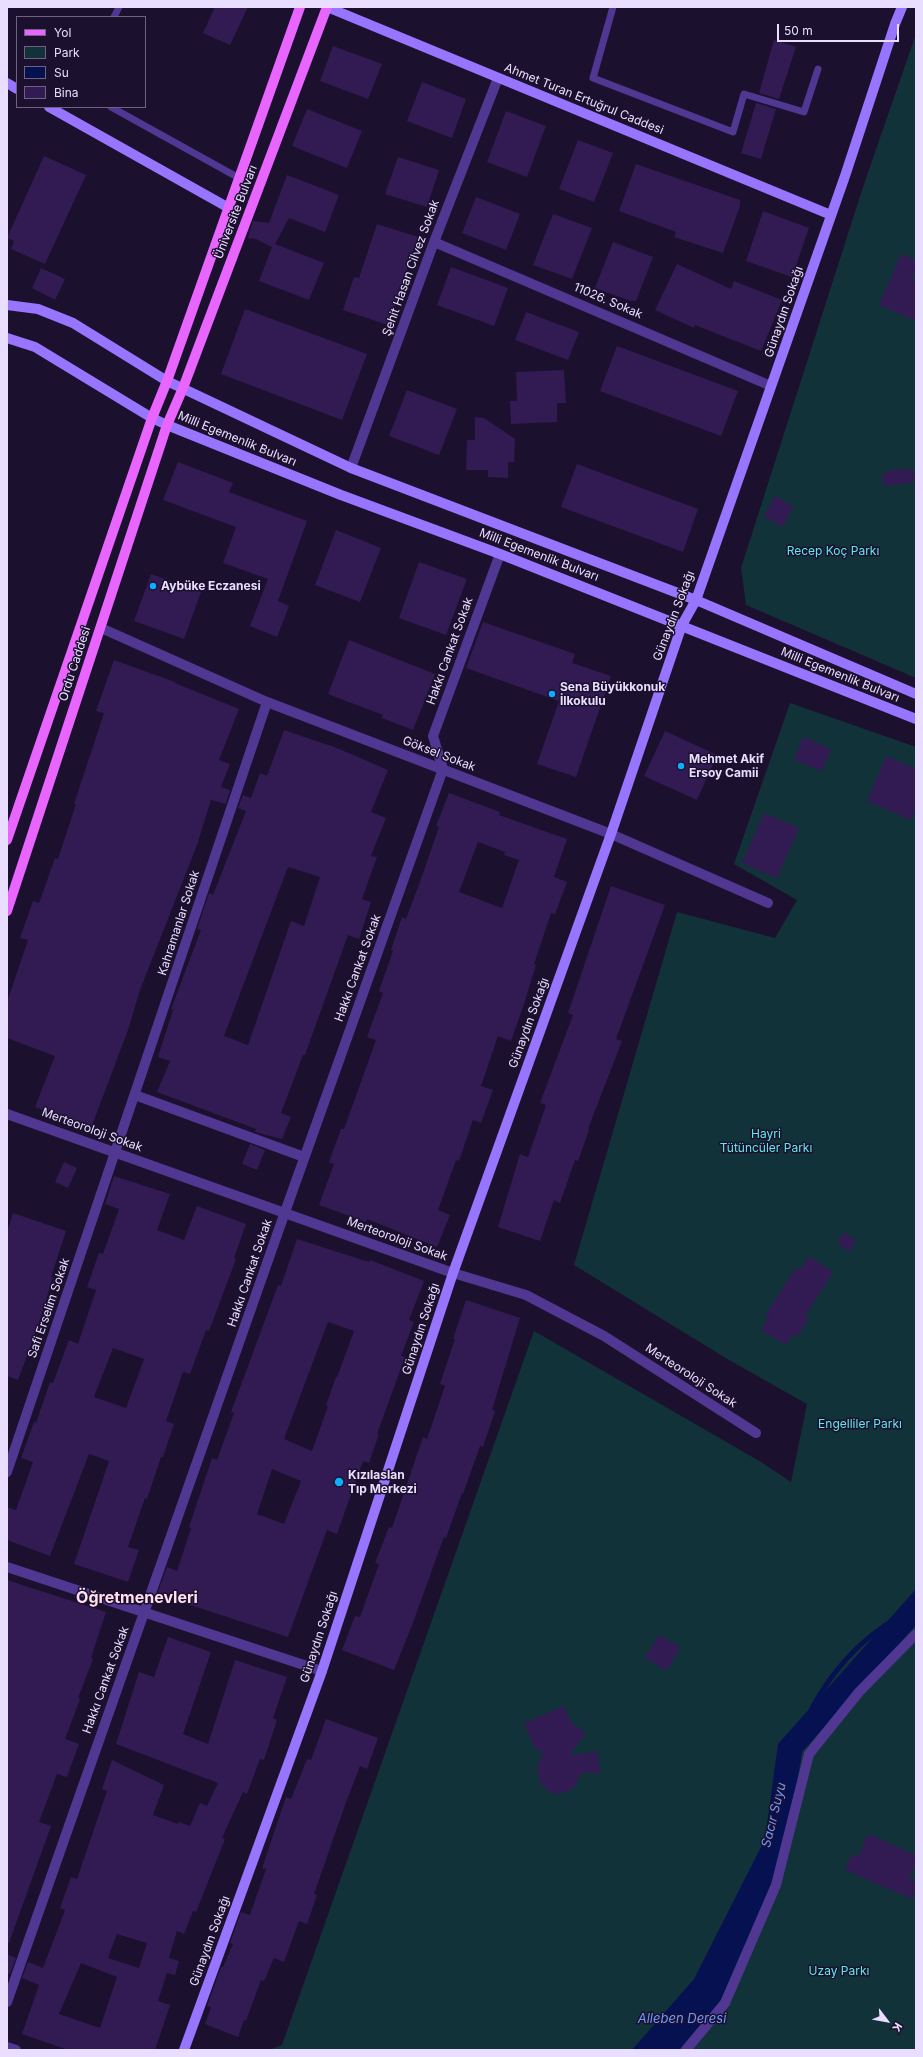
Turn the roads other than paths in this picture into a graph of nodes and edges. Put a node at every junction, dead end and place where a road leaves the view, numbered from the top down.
1 (119, 7) edge
2 (300, 7) edge
3 (327, 7) edge
4 (613, 7) edge
5 (902, 7) edge
6 (114, 16) edge
7 (818, 69) dead end
8 (498, 78) junction
9 (7, 83) edge
10 (16, 88) edge
11 (51, 108) edge
12 (113, 108) edge
13 (239, 178) junction
14 (229, 208) junction
15 (831, 215) junction
16 (434, 242) junction
17 (7, 305) edge
18 (7, 338) edge
19 (167, 381) junction
20 (771, 386) junction
21 (183, 388) junction
22 (152, 418) junction
23 (167, 425) junction
24 (351, 468) junction
25 (500, 554) junction
26 (696, 600) junction
27 (682, 626) junction
28 (101, 628) junction
29 (916, 694) edge
30 (267, 702) junction
31 (916, 719) edge
32 (443, 769) junction
33 (612, 834) junction
34 (7, 840) edge
35 (768, 903) dead end
36 (7, 911) edge
37 (135, 1095) junction
38 (7, 1114) edge
39 (116, 1152) junction
40 (304, 1157) junction
41 (285, 1212) junction
42 (452, 1273) junction
43 (756, 1433) dead end
44 (7, 1472) edge
45 (7, 1567) edge
46 (144, 1613) junction
47 (916, 1634) edge
48 (322, 1671) junction
49 (7, 2002) edge
50 (7, 2047) edge
51 (16, 2050) edge
52 (184, 2050) edge
53 (686, 2050) edge

1 - 6 lane
2 - 13 main road, Üniversite Bulvarı
3 - 8 street, Ahmet Turan Ertuğrul Caddesi
3 - 21 main road, Üniversite Bulvarı
4 - 7 lane
5 - 15 street, Günaydın Sokağı
8 - 15 street, Ahmet Turan Ertuğrul Caddesi
8 - 16 street, Şehit Hasan Cilvez Sokak
9 - 10 street
11 - 14 street
12 - 13 lane
13 - 14 main road, Üniversite Bulvarı
14 - 19 main road, Üniversite Bulvarı
15 - 20 street, Günaydın Sokağı
16 - 20 street, 11026. Sokak
16 - 24 street, Şehit Hasan Cilvez Sokak
17 - 19 street, Milli Egemenlik Bulvarı
18 - 22 street, Milli Egemenlik Bulvarı
19 - 21 street, Milli Egemenlik Bulvarı
19 - 22 main road, Üniversite Bulvarı
20 - 26 street, Günaydın Sokağı
21 - 23 main road, Üniversite Bulvarı
21 - 24 street, Milli Egemenlik Bulvarı
22 - 23 street, Milli Egemenlik Bulvarı
22 - 34 main road, Ordu Caddesi
23 - 25 street, Milli Egemenlik Bulvarı
23 - 28 main road, Ordu Caddesi
24 - 26 street, Milli Egemenlik Bulvarı
25 - 27 street, Milli Egemenlik Bulvarı
25 - 32 street, Hakkı Cankat Sokak
26 - 27 street, Günaydın Sokağı
26 - 29 street, Milli Egemenlik Bulvarı
27 - 31 street, Milli Egemenlik Bulvarı
27 - 33 street, Günaydın Sokağı
28 - 30 street, Göksel Sokak
28 - 36 main road, Ordu Caddesi
30 - 32 street, Göksel Sokak
30 - 37 street, Kahramanlar Sokak
32 - 33 street, Göksel Sokak
32 - 40 street, Hakkı Cankat Sokak
33 - 35 street, Göksel Sokak
33 - 42 street, Günaydın Sokağı
37 - 39 street, Kahramanlar Sokak
37 - 40 street
38 - 39 street, Merteoroloji Sokak
39 - 41 street, Merteoroloji Sokak
39 - 44 street, Safi Erselim Sokak
40 - 41 street, Hakkı Cankat Sokak
41 - 42 street, Merteoroloji Sokak
41 - 46 street, Hakkı Cankat Sokak
42 - 43 street, Merteoroloji Sokak
42 - 48 street, Günaydın Sokağı
45 - 46 street
46 - 48 street
46 - 49 street, Hakkı Cankat Sokak
47 - 53 street
48 - 52 street, Günaydın Sokağı
50 - 51 street

